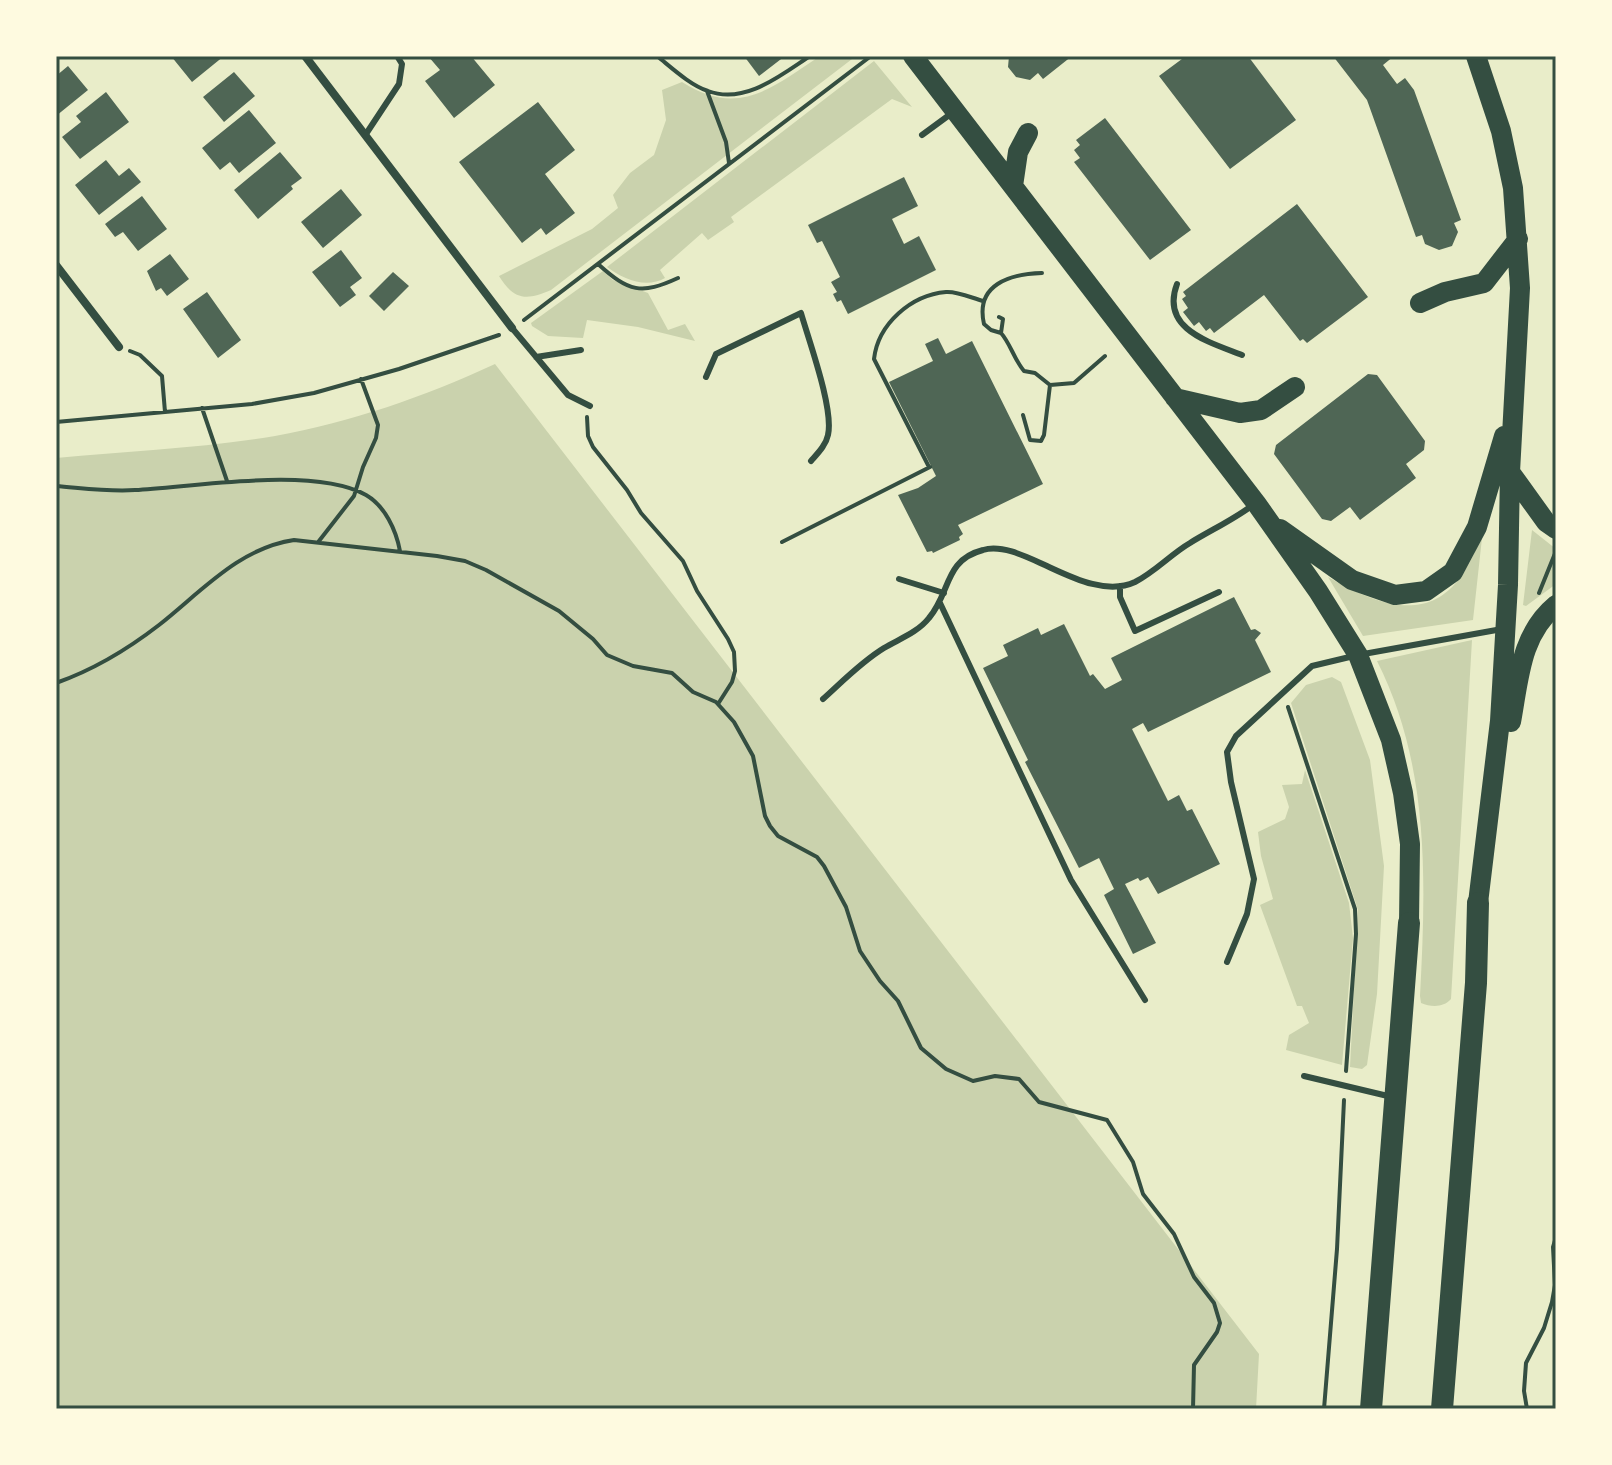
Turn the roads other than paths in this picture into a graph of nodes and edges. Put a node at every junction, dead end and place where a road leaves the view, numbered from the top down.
1 (305, 56) edge
2 (397, 56) edge
3 (913, 56) edge
4 (1476, 56) edge
5 (955, 111) junction
6 (1028, 133) dead end
7 (366, 134) junction
8 (922, 135) dead end
9 (1013, 186) junction
10 (1518, 239) junction
11 (56, 265) edge
12 (1177, 284) dead end
13 (1420, 303) dead end
14 (512, 328) joint
15 (119, 347) road end
16 (581, 350) dead end
17 (1242, 355) dead end
18 (536, 357) junction
19 (706, 377) dead end
20 (1295, 387) dead end
21 (1175, 398) junction
22 (1513, 401) junction
23 (588, 406) road end
24 (811, 461) dead end
25 (1510, 472) junction
26 (1256, 503) junction
27 (1270, 522) junction
28 (1556, 529) edge
29 (899, 579) dead end
30 (1120, 586) junction
31 (1219, 592) dead end
32 (944, 593) junction
33 (940, 603) junction
34 (1554, 607) edge
35 (1506, 628) junction
36 (1358, 655) junction
37 (823, 699) dead end
38 (1478, 903) junction
39 (1409, 923) joint
40 (1227, 962) dead end
41 (1145, 1000) dead end
42 (1304, 1076) dead end
43 (1395, 1098) junction
44 (1371, 1409) edge
45 (1442, 1409) edge

1 - 7 street
2 - 7 lane
3 - 5 highway
4 - 10 highway
5 - 8 lane
5 - 9 highway
6 - 9 highway
7 - 14 street
9 - 21 highway
10 - 13 highway
10 - 22 highway
11 - 15 street
12 - 17 lane
14 - 18 lane
16 - 18 lane
18 - 23 lane
19 - 24 lane
20 - 21 highway
21 - 26 highway
22 - 25 highway
22 - 27 highway
25 - 28 highway
25 - 35 highway
26 - 27 highway
26 - 30 lane
27 - 36 highway
29 - 32 lane
30 - 31 lane
30 - 32 lane
32 - 33 lane
33 - 37 lane
33 - 41 lane
34 - 38 highway
35 - 36 lane
35 - 38 highway
36 - 39 highway
36 - 40 lane
38 - 45 highway
39 - 43 highway
42 - 43 lane
43 - 44 highway

